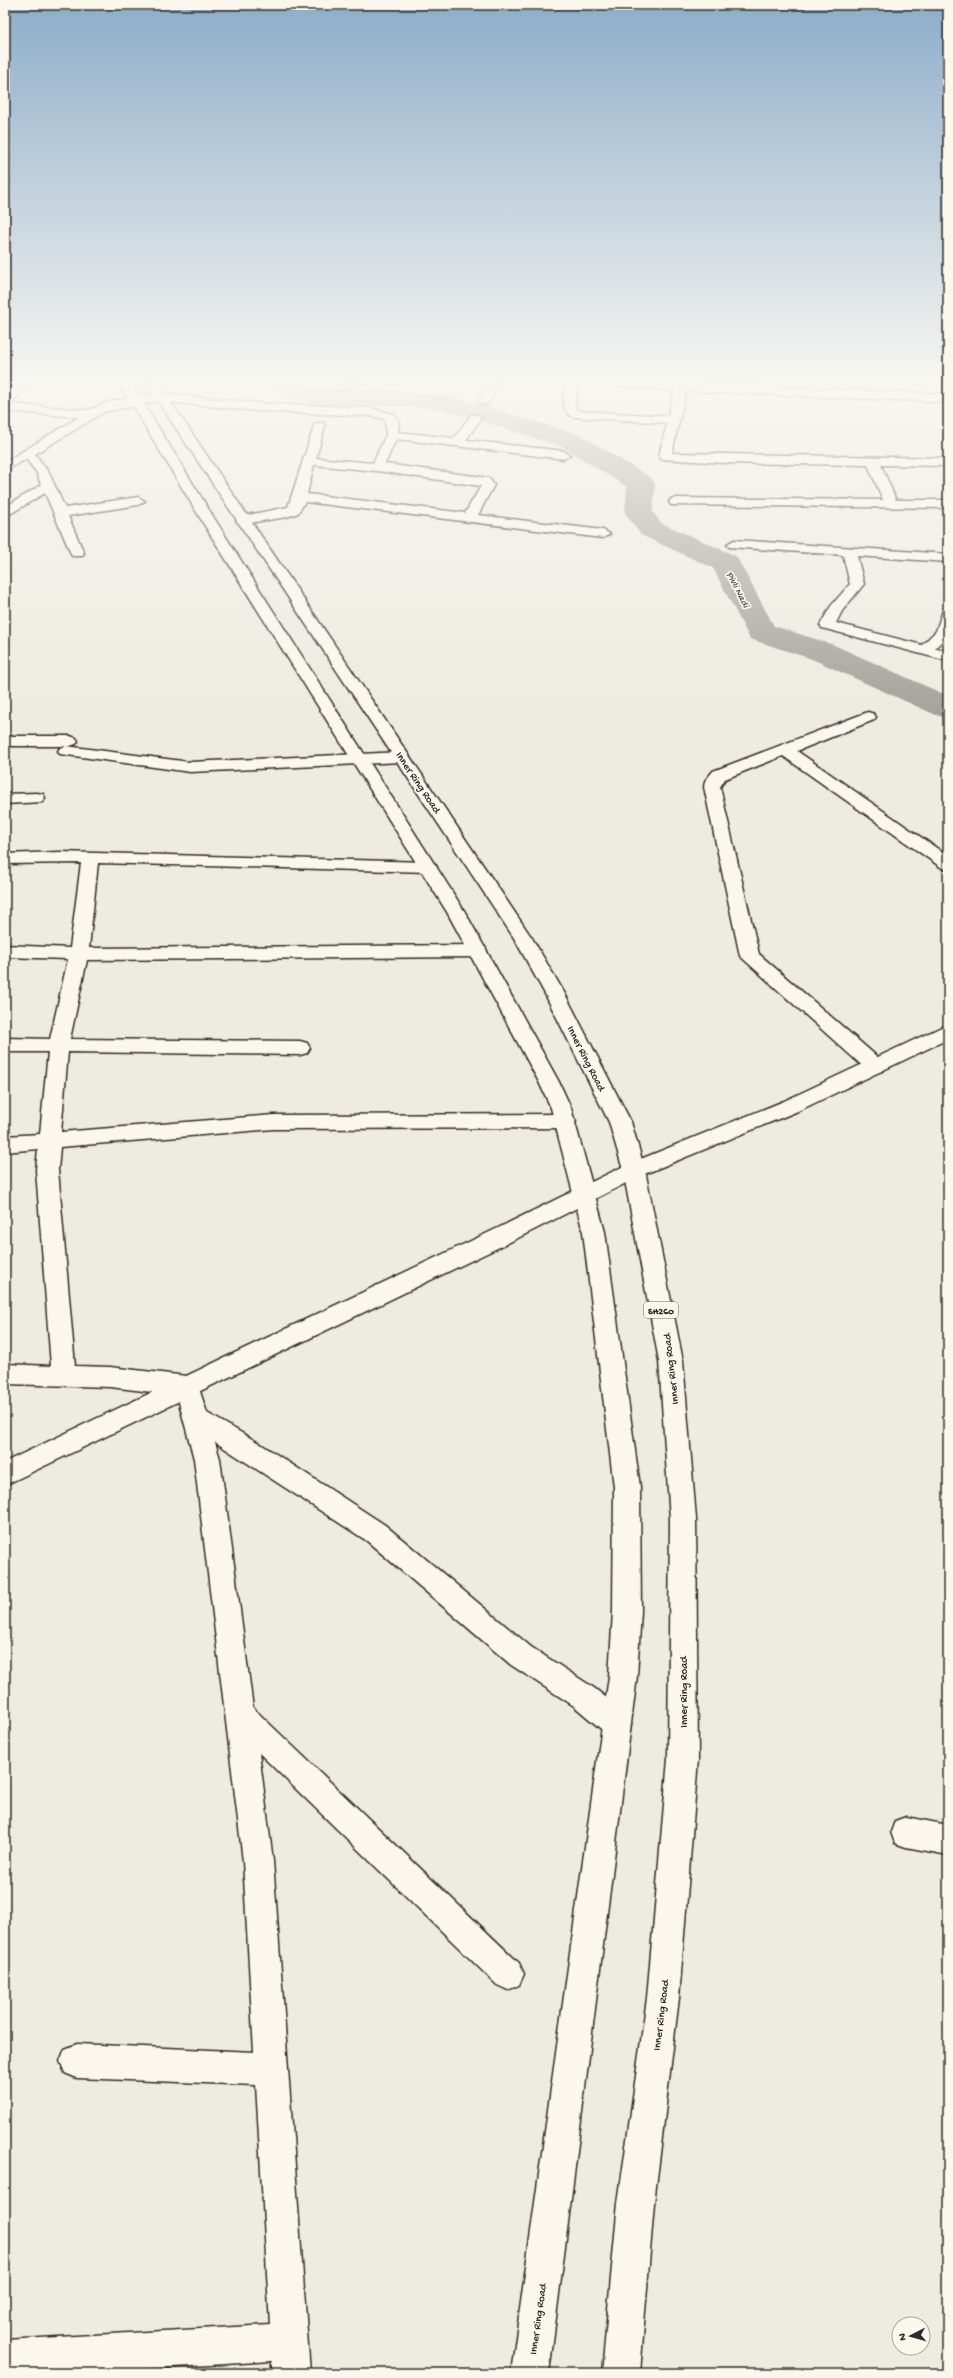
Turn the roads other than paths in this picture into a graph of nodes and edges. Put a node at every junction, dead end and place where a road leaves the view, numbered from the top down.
1 (36, 494) edge
2 (52, 494) edge
3 (193, 494) edge
4 (226, 494) edge
5 (300, 494) edge
6 (483, 494) edge
7 (887, 494) edge
8 (299, 497) junction
9 (138, 501) dead end
10 (676, 502) dead end
11 (891, 503) junction
12 (948, 504) edge
13 (60, 513) junction
14 (5, 514) edge
15 (469, 518) junction
16 (243, 520) junction
17 (604, 534) dead end
18 (734, 544) dead end
19 (77, 552) dead end
20 (849, 552) junction
21 (946, 558) edge
22 (948, 574) edge
23 (948, 613) edge
24 (926, 650) junction
25 (948, 656) edge
26 (868, 717) dead end
27 (5, 741) edge
28 (784, 750) junction
29 (402, 757) junction
30 (360, 760) junction
31 (37, 798) dead end
32 (5, 799) edge
33 (90, 858) junction
34 (5, 860) edge
35 (948, 864) edge
36 (428, 867) junction
37 (5, 951) edge
38 (478, 951) junction
39 (79, 954) junction
40 (948, 1031) edge
41 (59, 1044) junction
42 (5, 1045) edge
43 (300, 1048) dead end
44 (875, 1066) junction
45 (565, 1121) junction
46 (51, 1140) junction
47 (5, 1144) edge
48 (634, 1170) junction
49 (585, 1194) junction
50 (5, 1374) edge
51 (64, 1376) junction
52 (188, 1386) junction
53 (196, 1419) junction
54 (5, 1474) edge
55 (239, 1714) junction
56 (617, 1724) junction
57 (906, 1832) dead end
58 (948, 1840) edge
59 (508, 1974) dead end
60 (77, 2061) dead end
61 (271, 2070) junction
62 (290, 2358) edge
63 (5, 2359) edge
64 (530, 2373) edge
65 (621, 2373) edge

1 - 14 main road
2 - 13 main road
3 - 30 main road, Inner Ring Road
4 - 16 main road, Inner Ring Road / SH260
5 - 8 main road
6 - 15 main road
7 - 11 main road
8 - 15 main road
8 - 16 main road
9 - 13 main road
10 - 11 main road
11 - 12 main road
13 - 19 main road
15 - 17 main road
16 - 29 main road, Inner Ring Road / SH260
18 - 20 main road
20 - 21 main road
20 - 24 main road
21 - 22 main road
23 - 24 main road
24 - 25 main road
26 - 28 main road
27 - 30 main road
28 - 35 main road
28 - 44 main road
29 - 30 main road
29 - 48 main road, Inner Ring Road / SH260
30 - 36 main road, Inner Ring Road
31 - 32 main road
33 - 34 main road
33 - 36 main road
33 - 39 main road
36 - 38 main road, Inner Ring Road
37 - 39 main road
38 - 39 main road
38 - 45 main road, Inner Ring Road
39 - 41 main road
40 - 44 main road
41 - 42 main road
41 - 43 main road
41 - 46 main road
44 - 48 main road
45 - 46 main road
45 - 49 main road, Inner Ring Road
46 - 47 main road
46 - 51 main road
48 - 49 main road
48 - 65 main road, Inner Ring Road / SH260
49 - 52 main road
49 - 56 main road, Inner Ring Road
50 - 51 main road
51 - 52 main road
52 - 53 main road
52 - 54 main road
53 - 55 main road
53 - 56 main road
55 - 59 main road
55 - 61 main road
56 - 64 main road, Inner Ring Road
57 - 58 main road
60 - 61 main road
61 - 62 main road
62 - 63 main road

